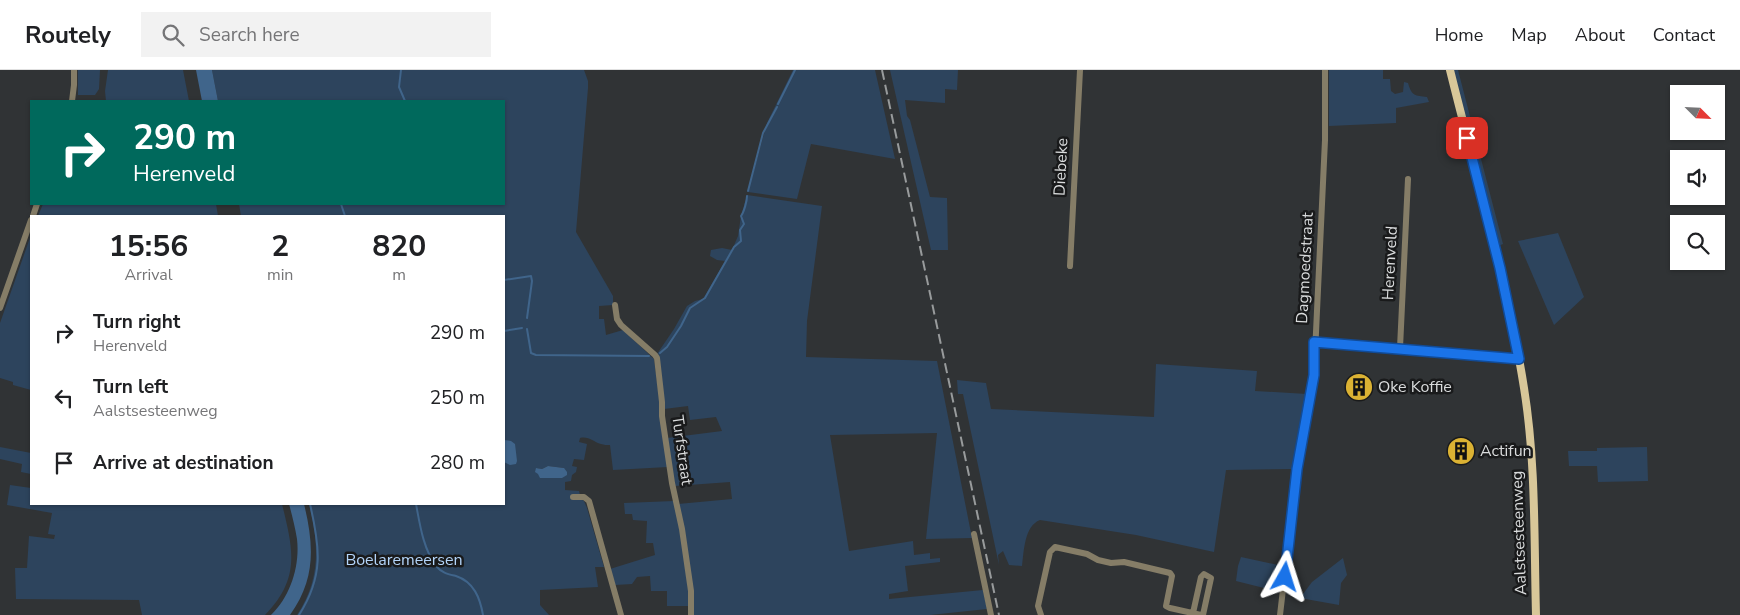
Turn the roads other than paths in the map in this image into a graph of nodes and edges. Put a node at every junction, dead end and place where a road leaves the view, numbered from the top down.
1 (74, 70) edge
2 (1080, 70) edge
3 (1325, 70) edge
4 (1450, 70) edge
5 (72, 100) edge
6 (1408, 179) dead end
7 (30, 223) edge
8 (1070, 266) dead end
9 (615, 305) dead end
10 (0, 308) edge
11 (1314, 342) junction
12 (1400, 348) junction
13 (1519, 359) junction
14 (574, 497) dead end
15 (974, 534) dead end
16 (1193, 613) junction
17 (621, 615) edge
18 (691, 615) edge
19 (991, 615) edge
20 (1040, 615) edge
21 (1202, 615) edge
22 (1280, 615) edge
23 (1536, 615) edge

1 - 5 street
2 - 8 street, Diebeke
3 - 11 street, Dagmoedstraat
4 - 13 main road, Aalstsesteenweg
6 - 12 street, Herenveld
7 - 10 street
9 - 18 street, Turfstraat
11 - 12 street
11 - 22 street, Dagmoedstraat
12 - 13 street
13 - 23 main road, Aalstsesteenweg
14 - 17 street
15 - 19 street
16 - 20 street
16 - 21 street
16 - 21 street

